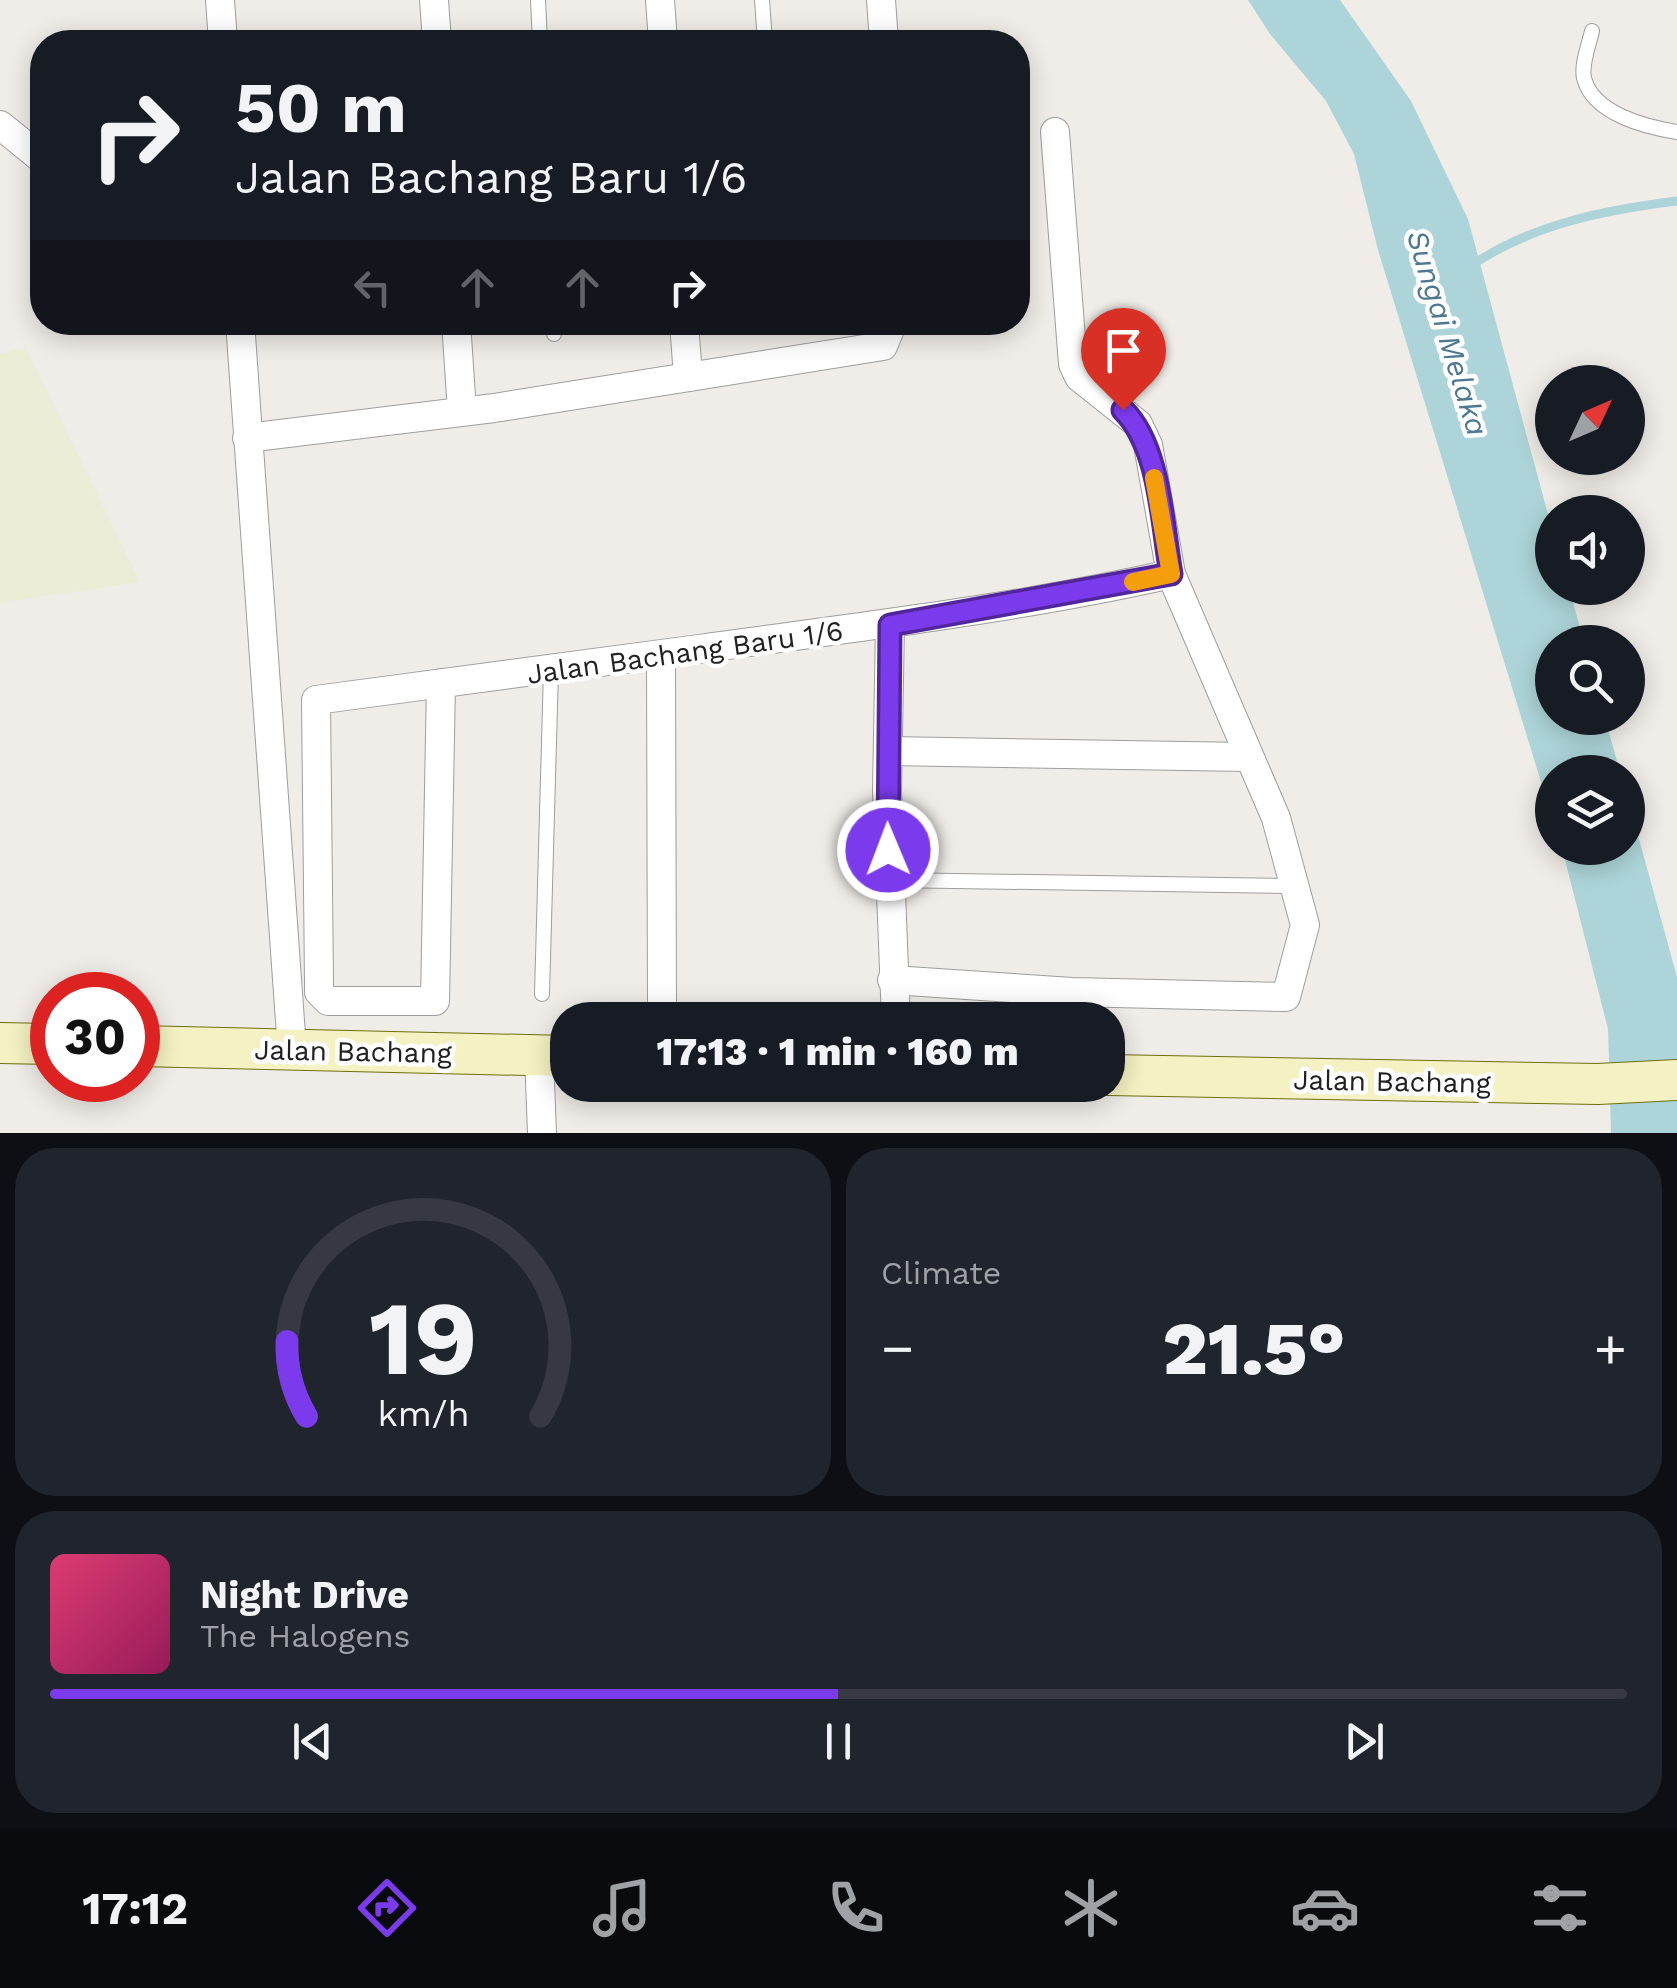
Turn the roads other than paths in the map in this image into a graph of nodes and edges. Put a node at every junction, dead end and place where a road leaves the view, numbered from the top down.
1 (220, 0) edge
2 (434, 0) edge
3 (538, 0) edge
4 (660, 0) edge
5 (762, 0) edge
6 (881, 0) edge
7 (221, 30) edge
8 (436, 30) edge
9 (539, 30) edge
10 (662, 30) edge
11 (763, 30) edge
12 (883, 30) edge
13 (1592, 31) dead end
14 (0, 125) edge
15 (1055, 132) dead end
16 (1677, 132) edge
17 (30, 149) edge
18 (241, 335) edge
19 (457, 335) edge
20 (685, 335) edge
21 (883, 335) edge
22 (688, 377) junction
23 (462, 411) junction
24 (248, 438) junction
25 (1171, 574) junction
26 (890, 625) junction
27 (661, 655) junction
28 (552, 670) junction
29 (441, 684) junction
30 (888, 750) junction
31 (1247, 756) junction
32 (889, 880) junction
33 (1294, 886) junction
34 (892, 980) junction
35 (542, 994) dead end
36 (662, 1002) edge
37 (894, 1002) edge
38 (0, 1043) edge
39 (30, 1044) edge
40 (160, 1046) edge
41 (292, 1049) junction
42 (550, 1056) edge
43 (1125, 1075) edge
44 (1677, 1080) edge
45 (550, 1082) edge
46 (542, 1133) edge

1 - 7 street
2 - 8 street
3 - 9 lane
4 - 10 street
5 - 11 lane
6 - 12 street
13 - 16 lane
14 - 17 street
15 - 25 street
18 - 24 street
19 - 23 street
20 - 22 street
21 - 22 street
22 - 23 street
23 - 24 street
24 - 41 street
25 - 26 street, Jalan Bachang Baru 1/6
25 - 31 street
26 - 27 street, Jalan Bachang Baru 1/6
26 - 30 street
27 - 28 street, Jalan Bachang Baru 1/6
27 - 36 street
28 - 29 street, Jalan Bachang Baru 1/6
28 - 35 lane
29 - 29 street, Jalan Bachang Baru 1/6
30 - 31 street
30 - 32 street
31 - 33 street
32 - 33 lane
32 - 34 street
33 - 34 street
34 - 37 street
38 - 39 street
40 - 41 street, Jalan Bachang
41 - 42 street, Jalan Bachang
43 - 44 street, Jalan Bachang
45 - 46 street

